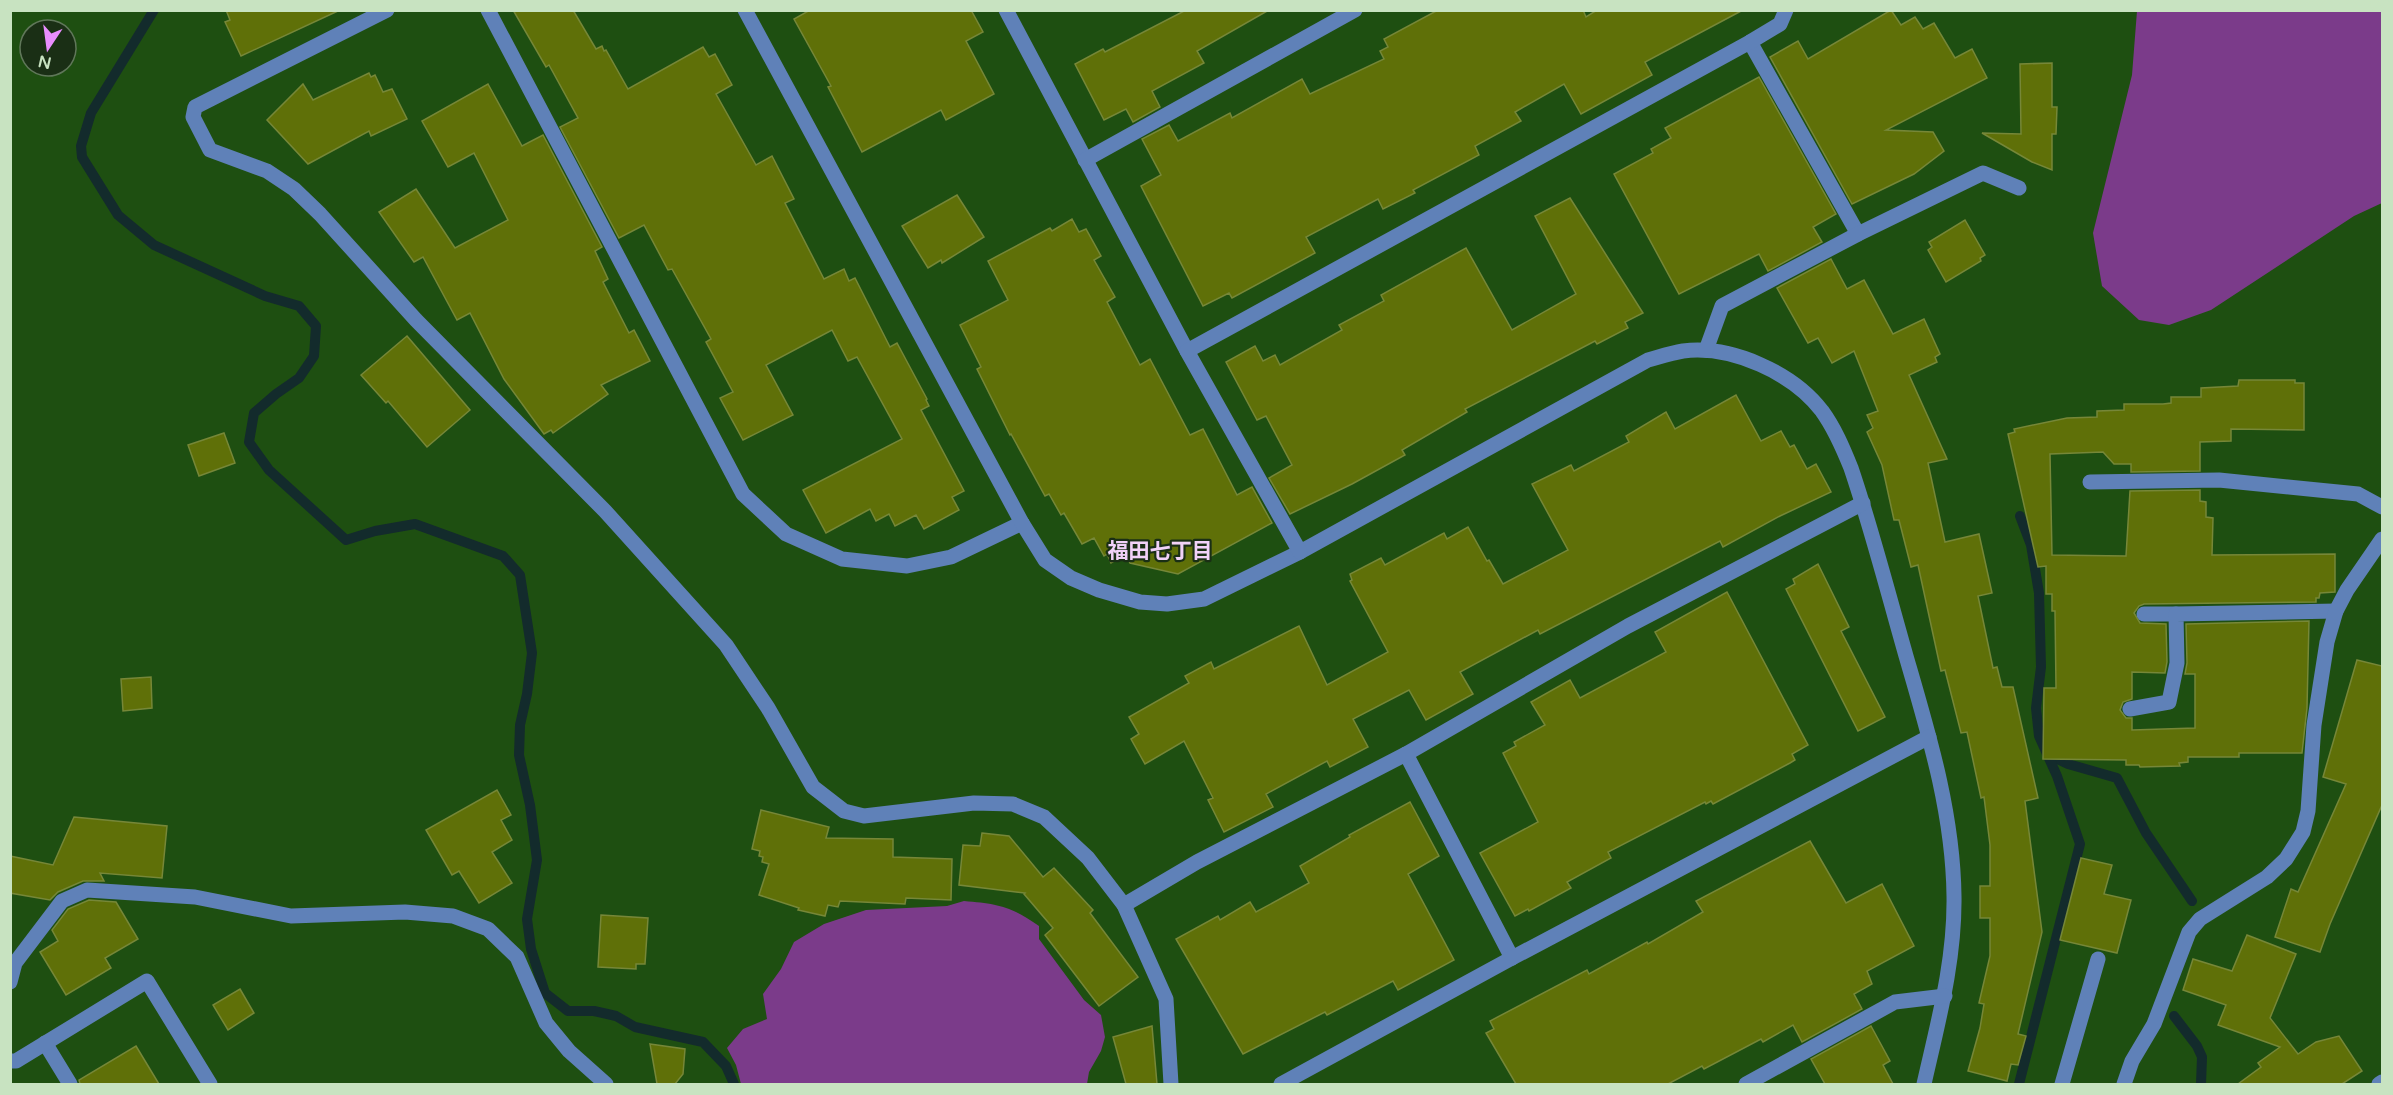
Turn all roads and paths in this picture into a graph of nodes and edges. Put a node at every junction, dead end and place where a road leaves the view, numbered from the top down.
1 (387, 10) edge
2 (488, 10) edge
3 (745, 10) edge
4 (1006, 10) edge
5 (1355, 10) edge
6 (1786, 10) edge
7 (1750, 42) junction
8 (1085, 160) junction
9 (2019, 188) dead end
10 (1858, 234) junction
11 (1706, 350) junction
12 (1187, 351) junction
13 (2090, 482) dead end
14 (1863, 503) junction
15 (2382, 507) edge
16 (1022, 524) junction
17 (2382, 539) edge
18 (1300, 552) junction
19 (2336, 611) junction
20 (2144, 614) dead end
21 (2176, 614) junction
22 (2130, 709) dead end
23 (1929, 737) junction
24 (1406, 754) junction
25 (1124, 905) junction
26 (1512, 958) junction
27 (2098, 959) dead end
28 (10, 982) edge
29 (1945, 996) junction
30 (45, 1043) junction
31 (10, 1061) edge
32 (70, 1084) edge
33 (210, 1084) edge
34 (606, 1084) edge
35 (1170, 1084) edge
36 (1281, 1084) edge
37 (1746, 1084) edge
38 (1924, 1084) edge
39 (2062, 1084) edge
40 (2124, 1084) edge

1 - 25 street
2 - 16 street
3 - 16 street
4 - 8 street
5 - 8 street
6 - 7 street
7 - 10 street
7 - 12 street
8 - 12 street
9 - 10 street
10 - 11 street
11 - 14 street
11 - 18 street
12 - 18 street
13 - 15 street
14 - 23 street
14 - 24 street
16 - 18 street
17 - 19 street
19 - 21 street
19 - 40 street
20 - 21 street
21 - 22 street
23 - 26 street
23 - 29 street
24 - 25 street
24 - 26 street
25 - 35 street
26 - 36 street
27 - 39 street
28 - 34 street
29 - 37 street
29 - 38 street
30 - 31 street
30 - 32 street
30 - 33 street

